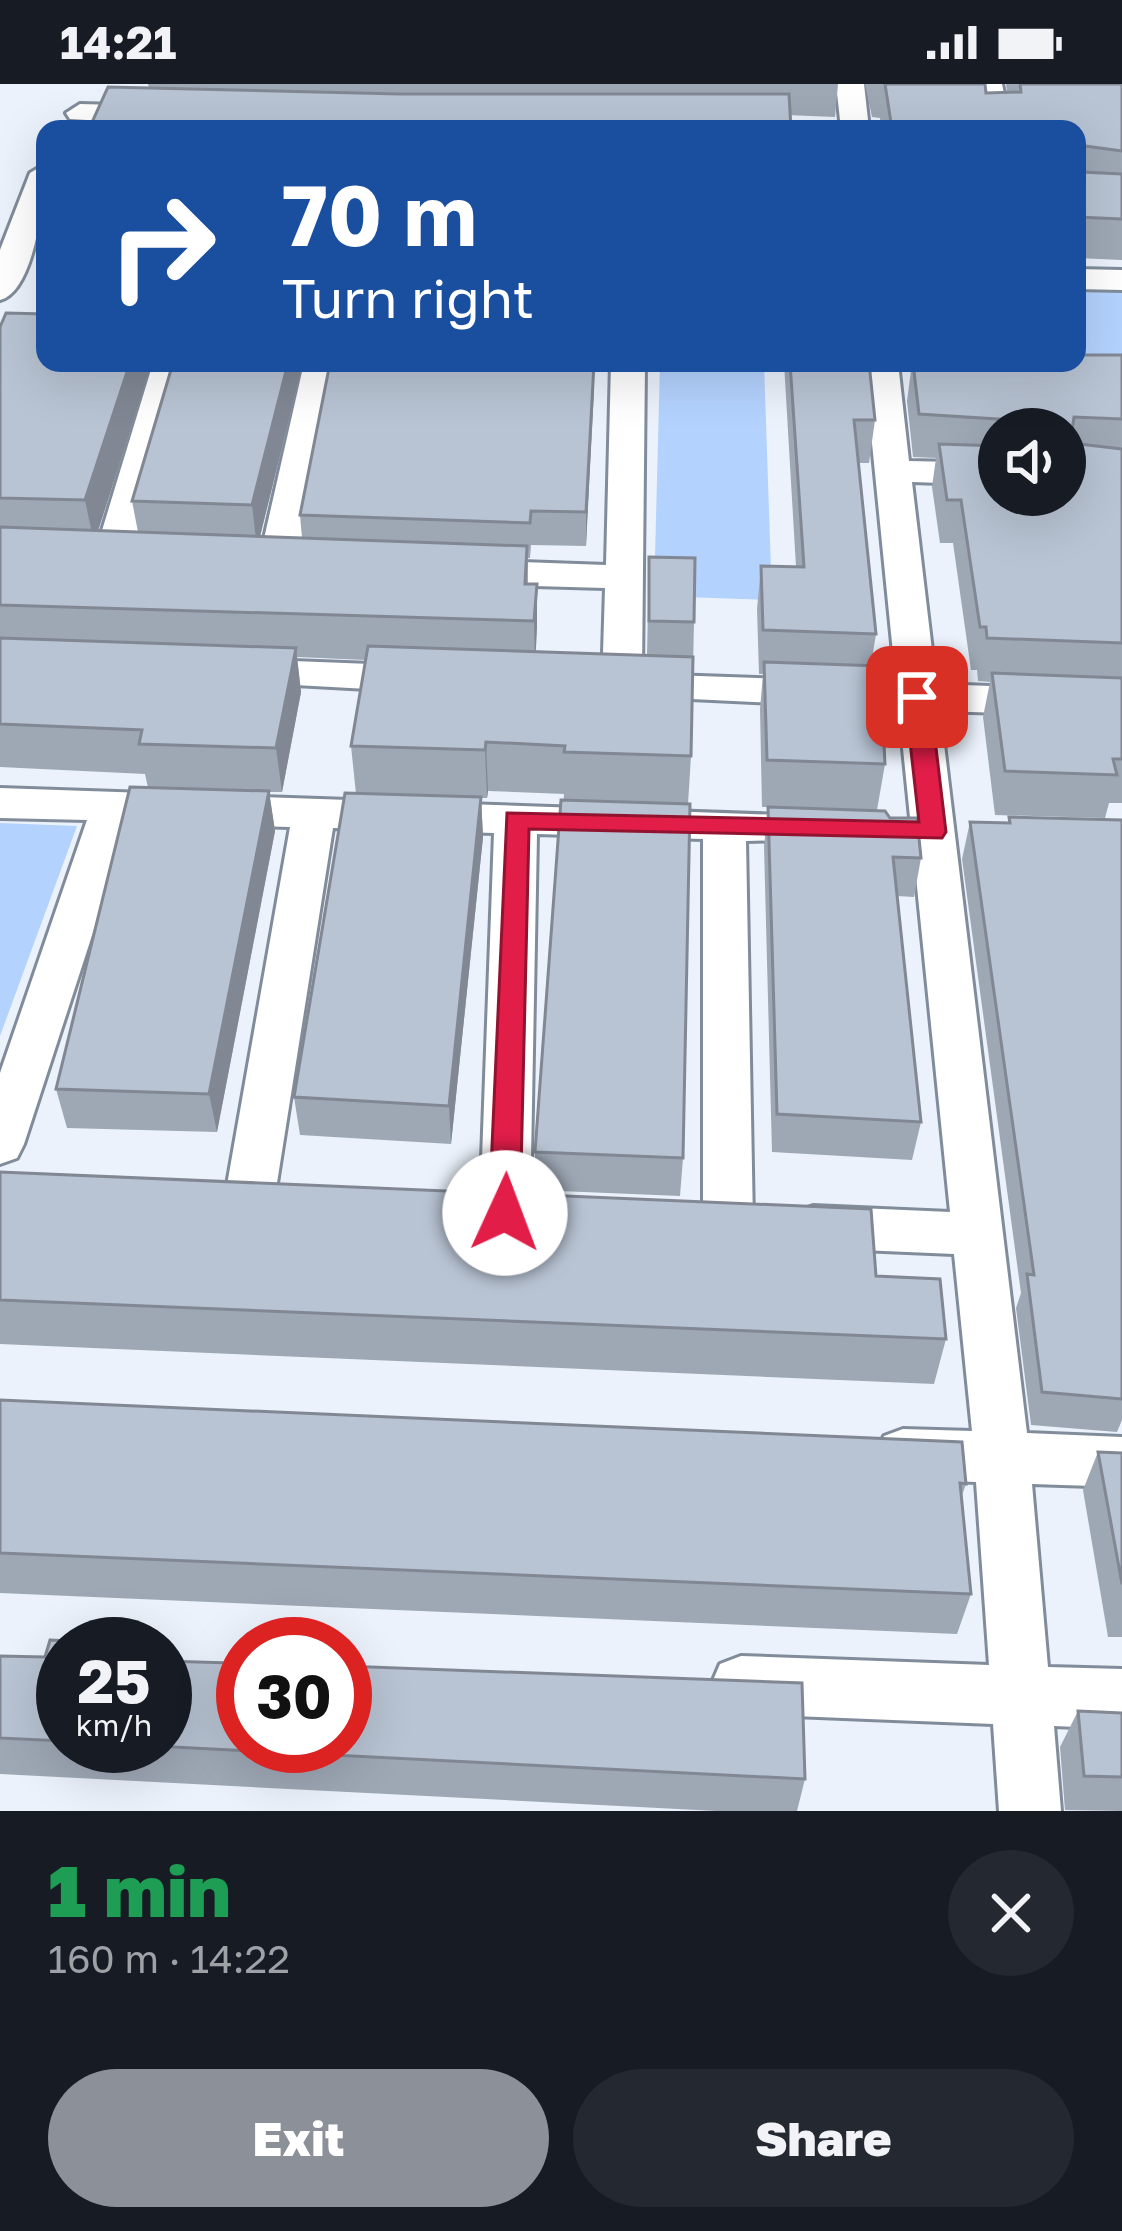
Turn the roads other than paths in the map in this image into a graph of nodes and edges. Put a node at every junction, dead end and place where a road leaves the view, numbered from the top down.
1 (105, 84) edge
2 (850, 84) edge
3 (988, 84) edge
4 (176, 115) edge
5 (77, 120) edge
6 (93, 120) edge
7 (854, 120) edge
8 (995, 120) edge
9 (36, 195) edge
10 (11, 255) junction
11 (36, 256) edge
12 (1086, 279) edge
13 (1122, 280) edge
14 (0, 290) edge
15 (167, 372) edge
16 (319, 372) edge
17 (628, 372) edge
18 (890, 374) edge
19 (892, 471) junction
20 (978, 473) edge
21 (68, 558) edge
22 (112, 560) junction
23 (159, 561) edge
24 (230, 564) edge
25 (277, 566) junction
26 (323, 567) edge
27 (439, 571) edge
28 (624, 577) junction
29 (191, 670) edge
30 (454, 680) edge
31 (574, 685) edge
32 (622, 686) junction
33 (917, 697) junction
34 (1122, 704) edge
35 (0, 803) edge
36 (113, 807) junction
37 (314, 813) junction
38 (516, 819) junction
39 (724, 825) junction
40 (916, 831) junction
41 (0, 1144) edge
42 (250, 1202) edge
43 (504, 1213) edge
44 (978, 1234) junction
45 (859, 1452) edge
46 (1002, 1458) junction
47 (1122, 1462) edge
48 (694, 1683) edge
49 (1019, 1694) junction
50 (1122, 1699) edge
51 (1030, 1811) edge

1 - 5 street
2 - 7 street
3 - 8 street
4 - 6 street
9 - 10 street
10 - 11 street
10 - 14 street
12 - 13 street
15 - 22 street
16 - 25 street
17 - 28 street
18 - 19 street
19 - 20 street
19 - 33 street
21 - 22 street
22 - 23 street
24 - 25 street
25 - 26 street
27 - 28 street
28 - 32 street
29 - 30 street
31 - 32 street
32 - 33 street
33 - 34 street
33 - 40 street
35 - 36 street
36 - 37 street
36 - 41 street
37 - 38 street
37 - 42 street
38 - 39 street
38 - 43 street
39 - 40 street
39 - 44 street
40 - 44 street
44 - 46 street
45 - 46 street
46 - 47 street
46 - 49 street
48 - 49 street
49 - 50 street
49 - 51 street

